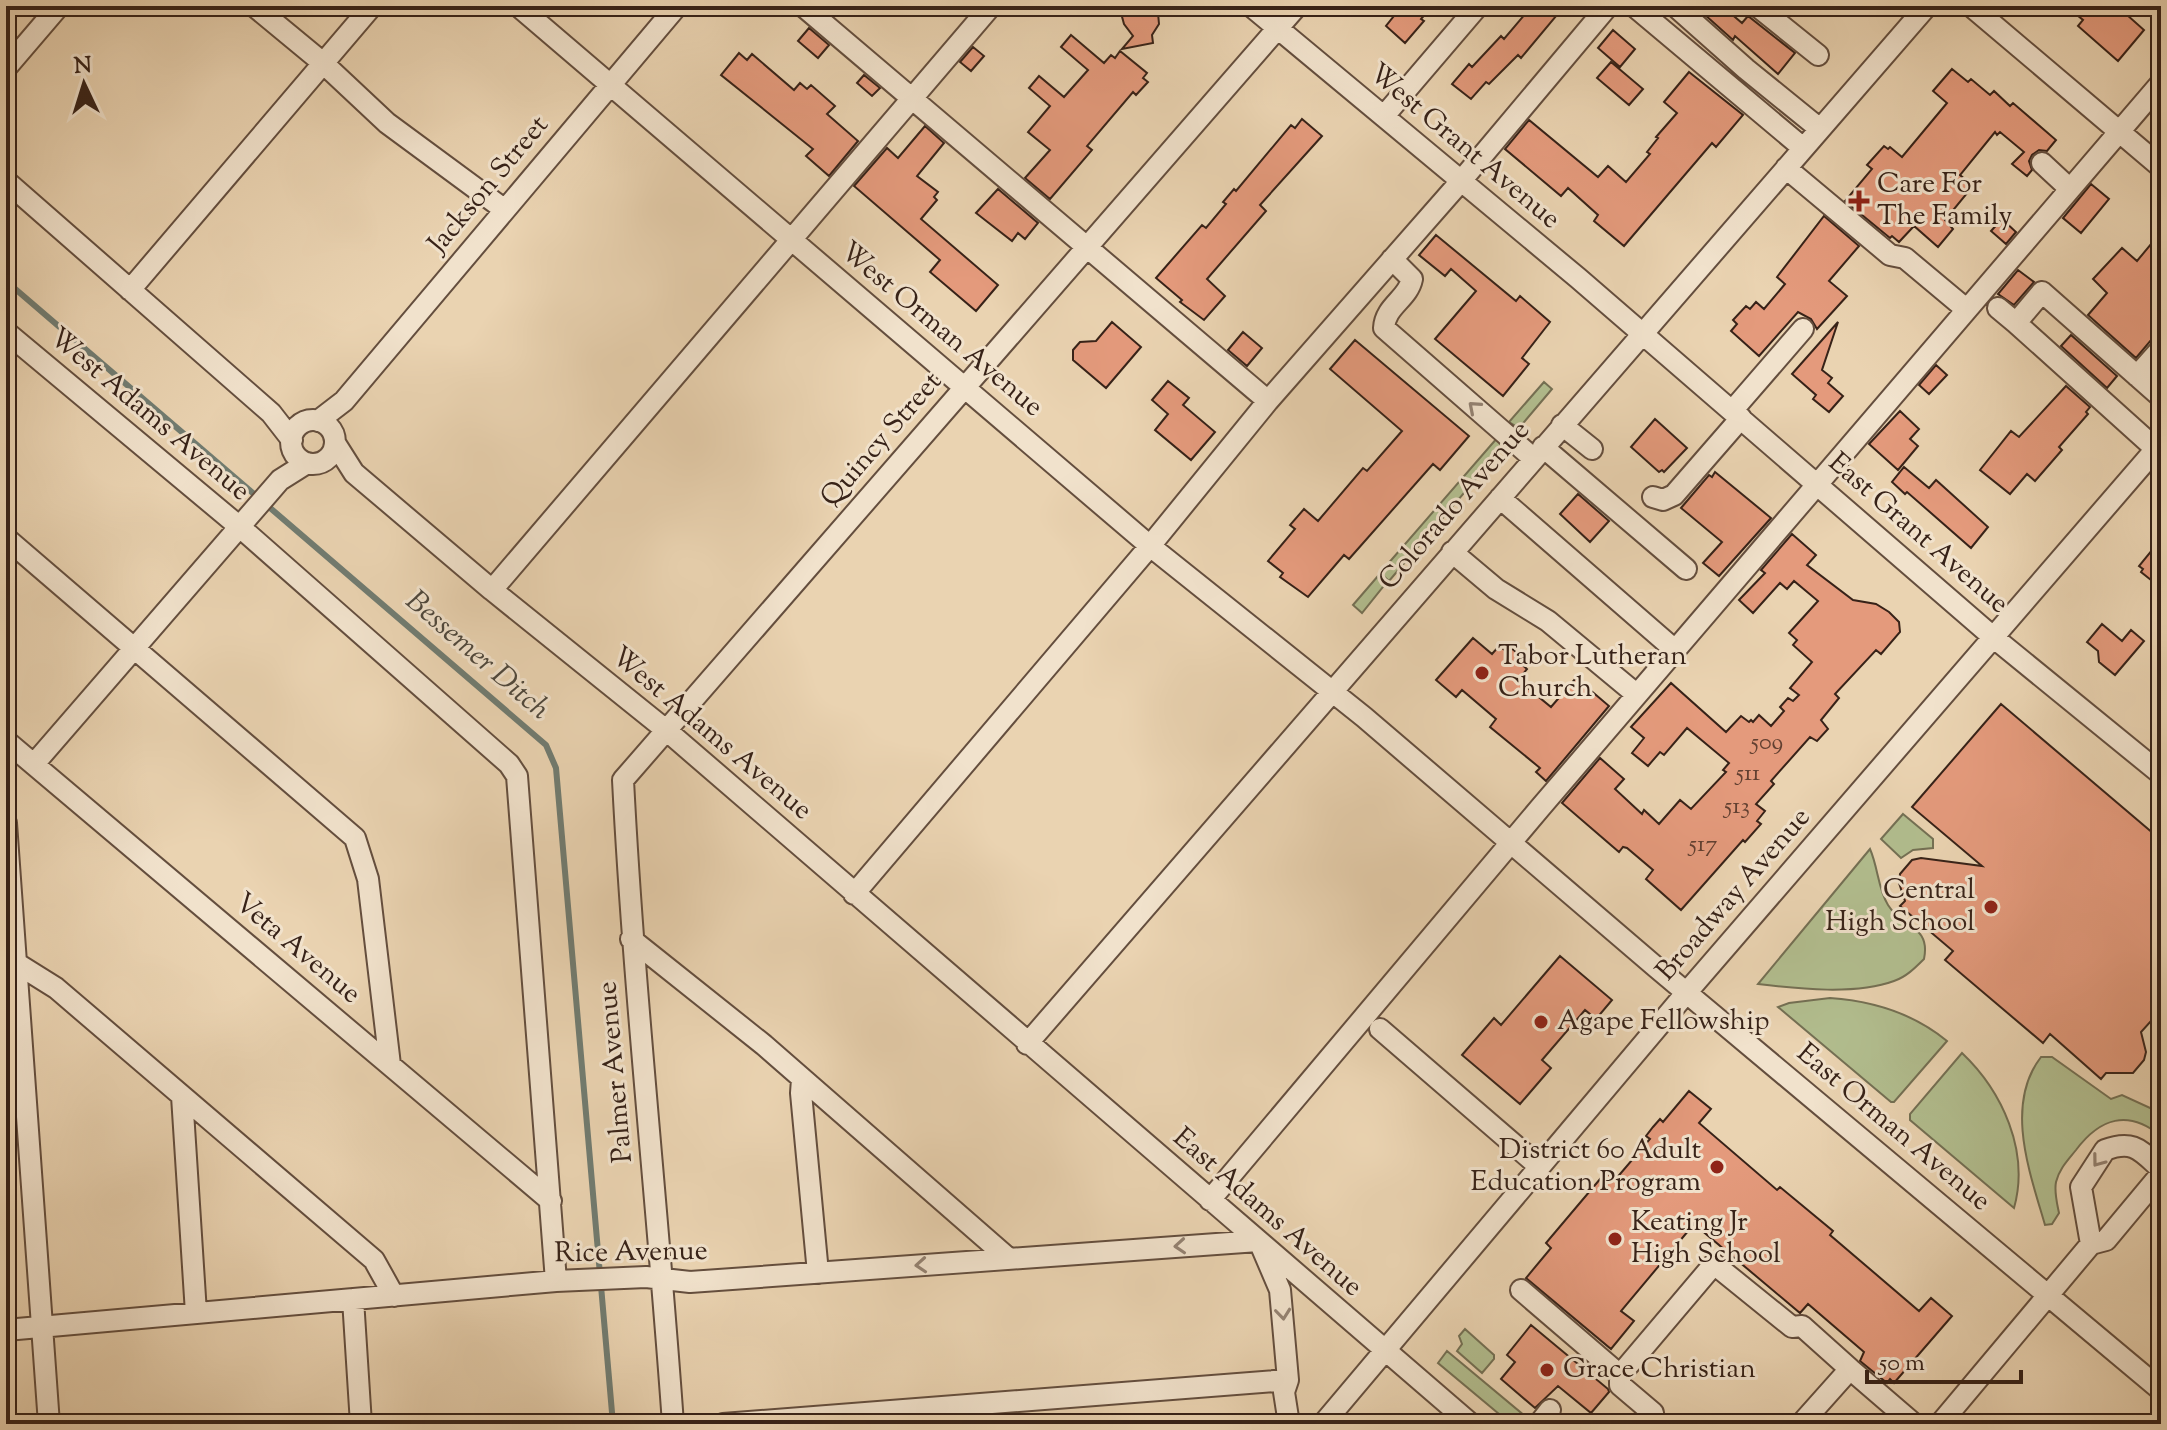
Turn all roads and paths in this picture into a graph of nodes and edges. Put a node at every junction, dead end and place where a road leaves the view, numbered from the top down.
1 (59, 6) edge
2 (254, 6) edge
3 (372, 6) edge
4 (518, 6) edge
5 (677, 6) edge
6 (803, 6) edge
7 (991, 6) edge
8 (1251, 6) edge
9 (1297, 6) edge
10 (1478, 6) edge
11 (1608, 6) edge
12 (1634, 6) edge
13 (1675, 6) edge
14 (1757, 6) edge
15 (1927, 6) edge
16 (1971, 6) edge
17 (1277, 28) junction
18 (1818, 55) dead end
19 (323, 63) junction
20 (6, 68) edge
21 (2161, 83) edge
22 (609, 84) junction
23 (912, 99) junction
24 (1384, 116) junction
25 (1820, 129) junction
26 (2120, 132) junction
27 (1803, 148) junction
28 (2042, 163) dead end
29 (2161, 167) edge
30 (1786, 168) junction
31 (6, 181) edge
32 (1461, 181) junction
33 (2070, 189) junction
34 (505, 210) junction
35 (792, 240) junction
36 (1087, 247) junction
37 (1392, 259) junction
38 (130, 290) junction
39 (1998, 308) dead end
40 (1966, 309) junction
41 (2016, 323) junction
42 (1803, 329) dead end
43 (6, 332) edge
44 (1642, 333) junction
45 (2161, 349) edge
46 (2137, 376) junction
47 (965, 387) junction
48 (2161, 397) edge
49 (1268, 401) junction
50 (1736, 414) junction
51 (1562, 425) junction
52 (313, 442) junction
53 (2158, 446) edge
54 (1592, 449) dead end
55 (1538, 452) junction
56 (1817, 484) junction
57 (1653, 497) dead end
58 (1500, 498) junction
59 (247, 521) junction
60 (6, 538) edge
61 (1150, 546) junction
62 (1452, 552) junction
63 (1686, 569) dead end
64 (492, 590) junction
65 (1993, 637) junction
66 (134, 647) junction
67 (1675, 650) junction
68 (1332, 691) junction
69 (1636, 694) junction
70 (666, 730) junction
71 (6, 741) edge
72 (34, 764) junction
73 (2161, 774) edge
74 (6, 823) edge
75 (1510, 843) junction
76 (8, 886) edge
77 (854, 894) junction
78 (631, 939) junction
79 (16, 963) junction
80 (1687, 992) junction
81 (1380, 1029) dead end
82 (1027, 1044) junction
83 (390, 1065) junction
84 (802, 1079) junction
85 (182, 1096) junction
86 (1540, 1167) junction
87 (2161, 1172) edge
88 (1210, 1200) junction
89 (551, 1201) junction
90 (1258, 1241) junction
91 (2091, 1244) junction
92 (1008, 1258) junction
93 (818, 1273) junction
94 (556, 1281) junction
95 (663, 1281) junction
96 (1521, 1290) dead end
97 (2049, 1294) junction
98 (394, 1296) junction
99 (353, 1299) junction
100 (196, 1313) junction
101 (41, 1327) junction
102 (6, 1330) edge
103 (1385, 1351) junction
104 (1850, 1369) junction
105 (1620, 1375) junction
106 (1288, 1380) junction
107 (2161, 1390) edge
108 (49, 1424) edge
109 (361, 1424) edge
110 (673, 1424) edge
111 (723, 1424) edge
112 (1289, 1424) edge
113 (1323, 1424) edge
114 (1471, 1424) edge
115 (1644, 1424) edge
116 (1801, 1424) edge
117 (1914, 1424) edge
118 (1940, 1424) edge

1 - 20 street
2 - 19 street
3 - 19 street
4 - 22 street, West Orman Avenue
5 - 22 street, Jackson Street
6 - 23 street
7 - 23 street
8 - 17 street, West Grant Avenue
9 - 17 street, Quincy Street
10 - 24 street
11 - 32 street
12 - 27 street
13 - 25 street
14 - 18 street
15 - 25 street, Colorado Avenue
16 - 26 street
17 - 24 street, West Grant Avenue
17 - 36 street, Quincy Street
19 - 34 street
19 - 38 street
21 - 26 street
22 - 34 street, Jackson Street
22 - 35 street, West Orman Avenue
23 - 35 street
23 - 36 street
24 - 32 street, West Grant Avenue
25 - 27 street, Colorado Avenue
26 - 29 street
26 - 33 street
27 - 30 street, Colorado Avenue
28 - 33 street
30 - 40 street
30 - 44 street, Colorado Avenue
31 - 38 street, West Adams Avenue
32 - 37 street
32 - 44 street, West Grant Avenue
33 - 40 street
34 - 52 street, Jackson Street
35 - 47 street, West Orman Avenue
35 - 64 street
36 - 47 street, Quincy Street
36 - 49 street
37 - 49 street
55 -> 37 street
38 - 52 street, West Adams Avenue
39 - 41 street
40 - 56 street
41 - 46 street
41 - 53 street
42 - 50 street
43 - 59 street, West Adams Avenue
44 - 50 street, East Grant Avenue
44 - 51 street, Colorado Avenue
45 - 46 street
46 - 48 street
47 - 61 street, West Orman Avenue
47 - 70 street, Quincy Street
49 - 61 street
50 - 56 street, East Grant Avenue
50 - 57 street
51 - 54 street
51 - 55 street, Colorado Avenue
52 - 59 street, Jackson Street
52 - 64 street, West Adams Avenue
53 - 65 street, Broadway Avenue
55 - 58 street, Colorado Avenue
55 - 63 street
56 - 65 street, East Grant Avenue
56 - 67 street
58 - 62 street, Colorado Avenue
58 - 67 street
59 - 66 street, Jackson Street
59 - 89 street, West Adams Avenue
60 - 66 street
61 - 68 street, West Orman Avenue
61 - 77 street
62 - 68 street, Colorado Avenue
62 - 69 street
64 - 70 street, West Adams Avenue
65 - 73 street, East Grant Avenue
65 - 80 street, Broadway Avenue
66 - 72 street, Jackson Street
66 - 83 street
67 - 69 street
68 - 75 street, East Orman Avenue
68 - 82 street, Colorado Avenue
69 - 75 street
70 - 77 street, West Adams Avenue
70 - 78 street, Palmer Avenue
71 - 72 street, Veta Avenue
72 - 83 street, Veta Avenue
74 - 76 street
75 - 80 street, East Orman Avenue
75 - 88 street
76 - 79 street
77 - 82 street, West Adams Avenue
78 - 84 street
78 - 95 street, Palmer Avenue
79 - 85 street
79 - 101 street
80 - 86 street, Broadway Avenue
80 - 97 street, East Orman Avenue
81 - 86 street
82 - 88 street, East Adams Avenue
83 - 89 street, Veta Avenue
84 - 92 street
84 - 93 street
85 - 98 street
85 - 100 street
86 - 103 street, Broadway Avenue
87 - 91 street
87 -> 91 street
88 - 90 street, East Adams Avenue
89 - 94 street
90 -> 92 street, Rice Avenue
90 - 103 street, East Adams Avenue
90 -> 106 street
91 - 97 street
92 -> 93 street, Rice Avenue
93 - 95 street, Rice Avenue
94 - 95 street, Rice Avenue
94 - 98 street, Rice Avenue
95 - 110 street, Palmer Avenue
96 - 105 street
97 - 107 street, East Orman Avenue
97 - 118 street
98 - 99 street, Rice Avenue
99 - 100 street, Rice Avenue
99 - 109 street
100 - 101 street, Rice Avenue
101 - 102 street, Rice Avenue
101 - 108 street
103 - 113 street, Broadway Avenue
103 - 114 street, East Adams Avenue
104 - 105 street
104 - 116 street
104 - 117 street
105 - 115 street
106 - 111 street
106 - 112 street

